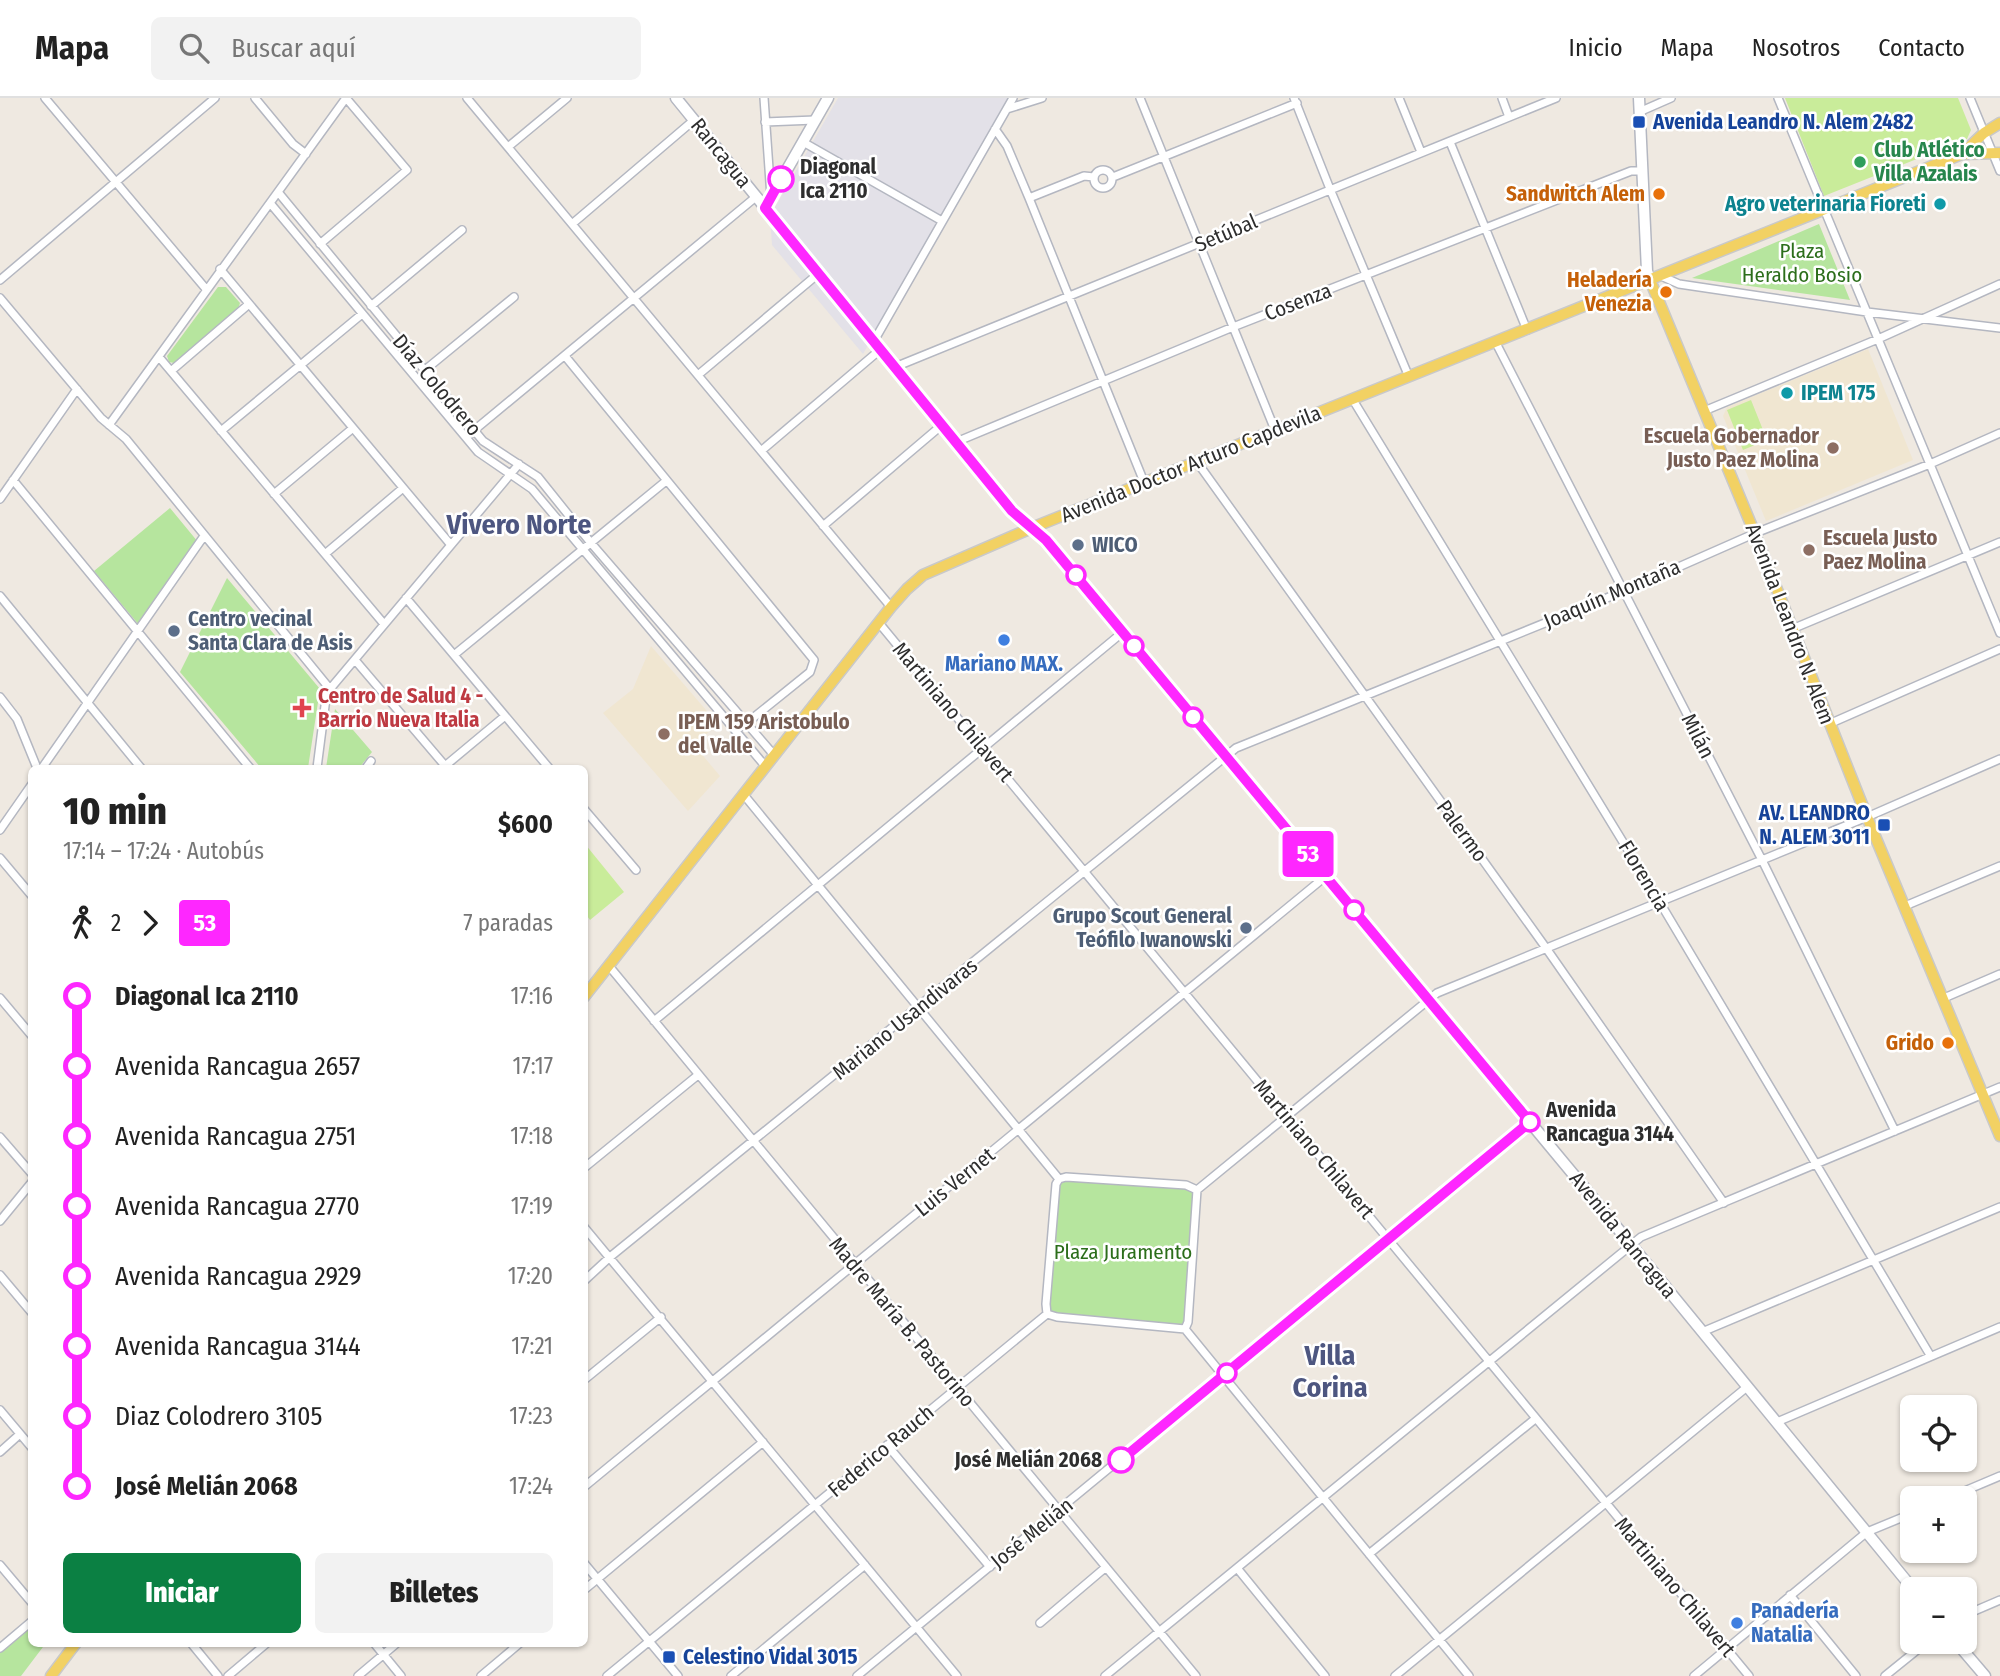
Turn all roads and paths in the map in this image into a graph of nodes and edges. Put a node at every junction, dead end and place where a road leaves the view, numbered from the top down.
1 (45, 98) edge
2 (215, 98) edge
3 (255, 98) edge
4 (346, 98) edge
5 (467, 98) edge
6 (567, 98) edge
7 (676, 98) edge
8 (764, 98) edge
9 (828, 98) edge
10 (1013, 98) edge
11 (1042, 98) edge
12 (1140, 98) edge
13 (1399, 98) edge
14 (1502, 98) edge
15 (1556, 98) edge
16 (1639, 98) edge
17 (1671, 98) edge
18 (1778, 98) edge
19 (1970, 98) edge
20 (1296, 101) edge
21 (1007, 109) junction
22 (1639, 112) junction
23 (1509, 117) junction
24 (694, 120) junction
25 (815, 120) junction
26 (765, 122) junction
27 (2000, 124) edge
28 (995, 129) junction
29 (1984, 133) junction
30 (803, 142) junction
31 (1450, 142) junction
32 (508, 148) junction
33 (1421, 152) junction
34 (306, 154) junction
35 (1962, 154) junction
36 (1997, 154) edge
37 (1164, 157) junction
38 (1642, 171) junction
39 (2000, 171) edge
40 (1094, 177) junction
41 (1113, 177) junction
42 (115, 182) junction
43 (1330, 189) junction
44 (278, 191) junction
45 (757, 196) junction
46 (1029, 198) junction
47 (270, 203) junction
48 (768, 203) junction
49 (1824, 209) junction
50 (942, 221) junction
51 (572, 224) junction
52 (1486, 229) junction
53 (462, 230) dead end
54 (320, 244) junction
55 (1199, 245) junction
56 (220, 269) junction
57 (818, 274) junction
58 (1366, 275) junction
59 (1655, 278) junction
60 (0, 280) edge
61 (2000, 284) edge
62 (206, 289) junction
63 (514, 296) dead end
64 (0, 298) edge
65 (1069, 298) junction
66 (634, 299) junction
67 (249, 304) junction
68 (372, 306) junction
69 (1867, 312) junction
70 (362, 314) junction
71 (1924, 318) junction
72 (1233, 327) junction
73 (2000, 328) edge
74 (1527, 330) junction
75 (1878, 339) junction
76 (1496, 343) junction
77 (877, 345) junction
78 (565, 356) junction
79 (159, 357) junction
80 (300, 366) junction
81 (895, 367) junction
82 (425, 370) junction
83 (171, 371) junction
84 (698, 375) junction
85 (1409, 377) junction
86 (1103, 383) junction
87 (77, 389) junction
88 (1353, 400) junction
89 (1704, 411) junction
90 (109, 425) junction
91 (942, 425) junction
92 (353, 428) junction
93 (475, 430) junction
94 (1275, 430) junction
95 (221, 431) junction
96 (2000, 433) edge
97 (466, 438) junction
98 (956, 442) junction
99 (761, 451) junction
100 (1197, 461) junction
101 (519, 464) junction
102 (1930, 464) junction
103 (510, 473) junction
104 (13, 480) junction
105 (666, 481) junction
106 (1144, 482) junction
107 (403, 488) junction
108 (274, 494) junction
109 (0, 499) edge
110 (823, 526) junction
111 (1034, 527) junction
112 (1755, 534) junction
113 (204, 536) junction
114 (2000, 542) edge
115 (591, 543) junction
116 (451, 545) junction
117 (582, 551) junction
118 (325, 554) junction
119 (1968, 556) junction
120 (1624, 591) junction
121 (0, 596) edge
122 (406, 597) junction
123 (891, 607) junction
124 (879, 623) junction
125 (384, 624) junction
126 (1791, 629) junction
127 (1123, 632) junction
128 (137, 633) junction
129 (2000, 633) edge
130 (1500, 640) junction
131 (2000, 649) edge
132 (454, 655) junction
133 (355, 660) junction
134 (330, 689) junction
135 (1364, 695) junction
136 (0, 697) edge
137 (88, 703) junction
138 (505, 716) junction
139 (746, 724) junction
140 (1829, 724) junction
141 (737, 731) junction
142 (984, 749) junction
143 (774, 755) junction
144 (1225, 755) junction
145 (2000, 759) edge
146 (371, 761) dead end
147 (39, 765) edge
148 (42, 765) edge
149 (139, 765) edge
150 (247, 765) edge
151 (317, 765) edge
152 (368, 765) edge
153 (444, 765) edge
154 (448, 765) edge
155 (547, 765) edge
156 (766, 767) junction
157 (28, 790) edge
158 (744, 795) junction
159 (588, 814) edge
160 (1867, 817) junction
161 (0, 830) edge
162 (0, 858) edge
163 (1762, 860) junction
164 (2000, 866) edge
165 (636, 870) dead end
166 (1085, 871) junction
167 (1326, 876) junction
168 (817, 884) junction
169 (28, 891) edge
170 (1659, 901) junction
171 (1905, 906) junction
172 (1546, 948) junction
173 (609, 966) junction
174 (2000, 974) edge
175 (588, 992) edge
176 (1185, 993) junction
177 (0, 998) edge
178 (1944, 998) junction
179 (1427, 999) junction
180 (919, 1007) junction
181 (654, 1021) junction
182 (28, 1031) edge
183 (698, 1075) junction
184 (2000, 1087) edge
185 (1983, 1095) junction
186 (1288, 1117) junction
187 (1530, 1122) junction
188 (1020, 1129) junction
189 (1895, 1131) junction
190 (2000, 1136) edge
191 (0, 1137) edge
192 (753, 1142) junction
193 (588, 1165) edge
194 (1816, 1165) junction
195 (28, 1169) edge
196 (1059, 1179) junction
197 (28, 1187) edge
198 (1196, 1190) junction
199 (1724, 1203) junction
200 (2000, 1207) edge
201 (0, 1221) edge
202 (588, 1232) edge
203 (1389, 1239) junction
204 (1630, 1245) junction
205 (610, 1257) junction
206 (1872, 1261) junction
207 (854, 1265) junction
208 (0, 1275) edge
209 (588, 1278) edge
210 (28, 1308) edge
211 (1047, 1314) junction
212 (661, 1317) junction
213 (2000, 1327) edge
214 (1185, 1329) junction
215 (1702, 1332) junction
216 (1930, 1355) junction
217 (1489, 1361) junction
218 (1223, 1375) junction
219 (588, 1377) edge
220 (714, 1382) junction
221 (1747, 1387) junction
222 (957, 1388) junction
223 (0, 1410) edge
224 (1535, 1419) junction
225 (1777, 1422) junction
226 (20, 1434) junction
227 (764, 1442) junction
228 (28, 1443) edge
229 (887, 1445) junction
230 (0, 1452) edge
231 (2000, 1476) edge
232 (588, 1484) edge
233 (1976, 1486) edge
234 (1323, 1498) junction
235 (1606, 1504) junction
236 (815, 1505) junction
237 (1060, 1510) junction
238 (1900, 1518) edge
239 (1867, 1532) junction
240 (1369, 1554) junction
241 (0, 1565) edge
242 (865, 1566) junction
243 (990, 1567) junction
244 (1106, 1567) junction
245 (588, 1568) edge
246 (1237, 1568) junction
247 (1903, 1577) edge
248 (598, 1579) junction
249 (588, 1587) edge
250 (1790, 1595) junction
251 (28, 1598) edge
252 (2000, 1600) edge
253 (1977, 1610) edge
254 (1041, 1623) dead end
255 (28, 1624) edge
256 (916, 1628) junction
257 (1159, 1631) junction
258 (1439, 1640) junction
259 (649, 1641) junction
260 (0, 1647) edge
261 (73, 1647) edge
262 (194, 1647) edge
263 (262, 1647) edge
264 (377, 1647) edge
265 (392, 1647) edge
266 (515, 1647) edge
267 (1727, 1649) junction
268 (1912, 1654) edge
269 (1966, 1654) edge
270 (383, 1655) junction
271 (51, 1676) edge
272 (218, 1676) edge
273 (228, 1676) edge
274 (358, 1676) edge
275 (401, 1676) edge
276 (481, 1676) edge
277 (607, 1676) edge
278 (678, 1676) edge
279 (731, 1676) edge
280 (858, 1676) edge
281 (957, 1676) edge
282 (1105, 1676) edge
283 (1196, 1676) edge
284 (1325, 1676) edge
285 (1395, 1676) edge
286 (1469, 1676) edge
287 (1694, 1676) edge
288 (1749, 1676) edge
289 (1857, 1676) edge
290 (1885, 1676) edge
291 (1985, 1676) edge

1 - 42 street
2 - 42 street
3 - 34 street
4 - 34 street
4 - 54 street
5 - 32 street
6 - 32 street
7 - 24 main road, Rancagua
8 - 26 street
9 - 25 main road
10 - 21 street
11 - 21 street
12 - 37 street
13 - 33 street
14 - 23 street
15 - 23 street, Setúbal
16 - 22 main road, Avenida Leandro N. Alem
17 - 22 street
18 - 49 street
19 - 29 street
20 - 37 street
20 - 43 street
21 - 28 street
22 - 38 main road, Avenida Leandro N. Alem
23 - 31 street, Setúbal
24 - 45 main road, Rancagua
24 - 51 street
25 - 26 street
25 - 30 main road
26 - 48 street
27 - 29 main road, Avenida Doctor Arturo Capdevila
28 - 46 street
28 - 50 street
29 - 35 main road, Avenida Doctor Arturo Capdevila
29 - 36 street
30 - 48 main road
30 - 50 street
31 - 33 street, Setúbal
31 - 52 street
32 - 51 street
33 - 43 street, Setúbal
34 - 44 street
35 - 36 main road, Avenida Doctor Arturo Capdevila
35 - 49 main road, Avenida Doctor Arturo Capdevila
36 - 39 street
37 - 41 street
37 - 55 street
38 - 52 street, Cosenza
38 - 59 main road, Avenida Leandro N. Alem
40 - 41 street
40 - 41 street
40 - 46 street
42 - 60 street
42 - 62 street
43 - 55 street, Setúbal
43 - 58 street
44 - 47 street
44 - 54 street, Díaz Colodrero
45 - 48 main road, Rancagua
45 - 66 street
46 - 65 street
47 - 56 street
47 - 70 street, Díaz Colodrero
48 - 57 main road, Avenida Rancagua
49 - 59 main road, Avenida Doctor Arturo Capdevila
49 - 69 street
50 - 77 street
51 - 66 street
52 - 58 street, Cosenza
52 - 74 street
53 - 68 street
54 - 68 street, Díaz Colodrero
55 - 65 street, Setúbal
55 - 72 street
56 - 62 street
56 - 67 street
57 - 77 main road, Avenida Rancagua
57 - 84 street
58 - 72 street, Cosenza
58 - 85 street
59 - 69 street
59 - 74 main road, Avenida Doctor Arturo Capdevila
59 - 89 main road, Avenida Leandro N. Alem
61 - 71 street
62 - 79 street
63 - 82 street
64 - 87 street
65 - 81 street, Setúbal
65 - 86 street
66 - 78 street
66 - 84 street
67 - 80 street
67 - 83 street
68 - 82 street, Díaz Colodrero
69 - 71 street
69 - 75 street
70 - 80 street
70 - 97 street, Díaz Colodrero
71 - 73 street
71 - 75 street
72 - 86 street, Cosenza
72 - 94 street
74 - 76 main road, Avenida Doctor Arturo Capdevila
75 - 89 street
75 - 102 street
76 - 85 main road, Avenida Doctor Arturo Capdevila
76 - 120 street, Milán
77 - 81 main road, Avenida Rancagua
77 - 99 street
78 - 93 street
78 - 105 street
79 - 83 street
79 - 90 street
80 - 92 street
80 - 95 street
81 - 91 main road, Avenida Rancagua
82 - 93 street, Díaz Colodrero
83 - 95 street
84 - 99 street
85 - 88 main road, Avenida Doctor Arturo Capdevila
86 - 98 street, Cosenza
86 - 106 street
87 - 90 street
87 - 104 street
88 - 94 main road, Avenida Doctor Arturo Capdevila
88 - 130 street, Florencia
89 - 112 main road, Avenida Leandro N. Alem
90 - 113 street
91 - 98 main road, Avenida Rancagua
91 - 110 street
92 - 107 street
92 - 108 street
93 - 97 street
93 - 101 street, Díaz Colodrero
94 - 100 main road, Avenida Doctor Arturo Capdevila
95 - 108 street
96 - 102 street, Joaquín Montaña
97 - 103 street, Díaz Colodrero
98 - 111 main road, Avenida Rancagua
99 - 110 street
100 - 106 main road, Avenida Doctor Arturo Capdevila
100 - 135 street, Palermo
101 - 103 street
101 - 115 street, Díaz Colodrero
102 - 112 street, Joaquín Montaña
102 - 119 street
103 - 116 street
103 - 117 street, Díaz Colodrero
104 - 109 street
104 - 128 street
105 - 115 street
105 - 139 street
106 - 111 main road, Avenida Doctor Arturo Capdevila
107 - 116 street
107 - 118 street
108 - 118 street
110 - 123 street
111 - 123 main road, Avenida Doctor Arturo Capdevila
111 - 127 main road, Avenida Rancagua
112 - 120 street, Joaquín Montaña
112 - 126 main road, Avenida Leandro N. Alem
113 - 128 street
113 - 134 street
114 - 119 street
115 - 117 street
115 - 139 street, Díaz Colodrero
116 - 122 street
117 - 132 street
117 - 141 street, Díaz Colodrero
118 - 125 street
119 - 126 street
119 - 129 street
120 - 130 street, Joaquín Montaña
120 - 163 street, Milán
121 - 137 street
122 - 125 street
122 - 132 street
123 - 124 main road, Avenida Doctor Arturo Capdevila
124 - 142 street, Martiniano Chilavert
124 - 143 main road, Avenida Doctor Arturo Capdevila
125 - 133 street
126 - 140 main road, Avenida Leandro N. Alem
127 - 142 street
127 - 144 main road, Avenida Rancagua
128 - 137 street
128 - 150 street
130 - 135 street, Joaquín Montaña
130 - 170 street, Florencia
131 - 140 street
132 - 138 street
133 - 134 street
133 - 153 street
134 - 151 street
135 - 144 street, Joaquín Montaña
135 - 172 street, Palermo
136 - 147 street
137 - 148 street
137 - 149 street
138 - 154 street
138 - 155 street
139 - 141 street
139 - 143 street, Díaz Colodrero
140 - 160 main road, Avenida Leandro N. Alem
141 - 156 street, Díaz Colodrero
142 - 166 street, Martiniano Chilavert
142 - 168 street
143 - 156 main road, Avenida Doctor Arturo Capdevila
144 - 166 street, Mariano Usandivaras
144 - 167 main road, Avenida Rancagua
145 - 160 street
146 - 152 street
156 - 158 main road, Avenida Doctor Arturo Capdevila
157 - 161 street
158 - 168 street
158 - 173 main road, Avenida Doctor Arturo Capdevila
159 - 165 street
160 - 163 street
160 - 171 main road, Avenida Leandro N. Alem
162 - 169 street
163 - 170 street
163 - 189 street, Milán
164 - 171 street
166 - 176 street, Martiniano Chilavert
166 - 180 street, Mariano Usandivaras
167 - 176 street, Luis Vernet
167 - 179 main road, Avenida Rancagua
168 - 180 street
168 - 181 street
170 - 172 street
170 - 194 street, Florencia
171 - 178 main road, Avenida Leandro N. Alem
172 - 179 street
172 - 199 street, Palermo
173 - 175 main road, Avenida Doctor Arturo Capdevila
173 - 181 street, Madre María B. Pastorino
174 - 178 street
176 - 186 street, Martiniano Chilavert
176 - 188 street, Luis Vernet
177 - 182 street
178 - 185 main road, Avenida Leandro N. Alem
179 - 186 street
179 - 187 main road, Avenida Rancagua
180 - 188 street
180 - 192 street, Mariano Usandivaras
181 - 183 street, Madre María B. Pastorino
183 - 192 street, Madre María B. Pastorino
183 - 193 street
184 - 185 street
185 - 189 street
185 - 190 main road, Avenida Leandro N. Alem
186 - 198 street
186 - 203 street, Martiniano Chilavert
187 - 203 street, José Melián
187 - 204 main road, Avenida Rancagua
188 - 196 street
188 - 207 street, Luis Vernet
189 - 194 street
191 - 195 street
192 - 205 street, Mariano Usandivaras
192 - 207 street, Madre María B. Pastorino
194 - 199 street
194 - 206 street, Florencia
196 - 198 street
196 - 211 street
197 - 201 street
198 - 214 street
199 - 204 street
200 - 206 street
202 - 205 street
203 - 217 street, Martiniano Chilavert
203 - 218 street, José Melián
204 - 215 main road, Avenida Rancagua
204 - 217 street
205 - 209 street, Mariano Usandivaras
205 - 212 street
206 - 215 street
206 - 216 street, Florencia
207 - 220 street, Luis Vernet
207 - 222 street, Madre María B. Pastorino
208 - 210 street
211 - 214 street
211 - 222 street, Federico Rauch
212 - 219 street
212 - 220 street
213 - 216 street
214 - 218 street
215 - 221 main road, Avenida Rancagua
216 - 225 street
217 - 224 street, Martiniano Chilavert
217 - 234 street
218 - 234 street
218 - 237 street, José Melián
220 - 227 street
220 - 232 street, Luis Vernet
221 - 225 main road, Avenida Rancagua
221 - 235 street
222 - 229 street, Federico Rauch
222 - 237 street, Madre María B. Pastorino
223 - 226 street
224 - 235 street, Martiniano Chilavert
224 - 240 street
225 - 239 main road, Avenida Rancagua
226 - 228 street
226 - 230 street
227 - 236 street
227 - 248 street
229 - 236 street, Federico Rauch
229 - 243 street
231 - 233 street
234 - 240 street
234 - 246 street
235 - 258 street
235 - 267 street, Martiniano Chilavert
236 - 242 street
236 - 259 street, Federico Rauch
237 - 243 street, José Melián
237 - 244 street, Madre María B. Pastorino
238 - 239 street
239 - 247 main road, Avenida Rancagua
239 - 250 street
240 - 258 street
241 - 251 street
242 - 256 street
242 - 279 street
243 - 256 street, José Melián
244 - 254 street
244 - 257 street, Madre María B. Pastorino
245 - 248 street
246 - 257 street
246 - 284 street
248 - 249 street
248 - 259 street
250 - 267 street
250 - 289 street
252 - 253 street
255 - 260 street
256 - 280 street, José Melián
256 - 281 street
257 - 282 street
257 - 283 street, Madre María B. Pastorino
258 - 285 street
258 - 286 street
259 - 277 street, Federico Rauch
259 - 278 street
261 - 271 main road
262 - 272 street
263 - 273 street
264 - 270 street
265 - 270 street
266 - 276 street
267 - 287 street
267 - 288 street, Martiniano Chilavert
268 - 290 street
269 - 291 main road
270 - 274 street
270 - 275 street

